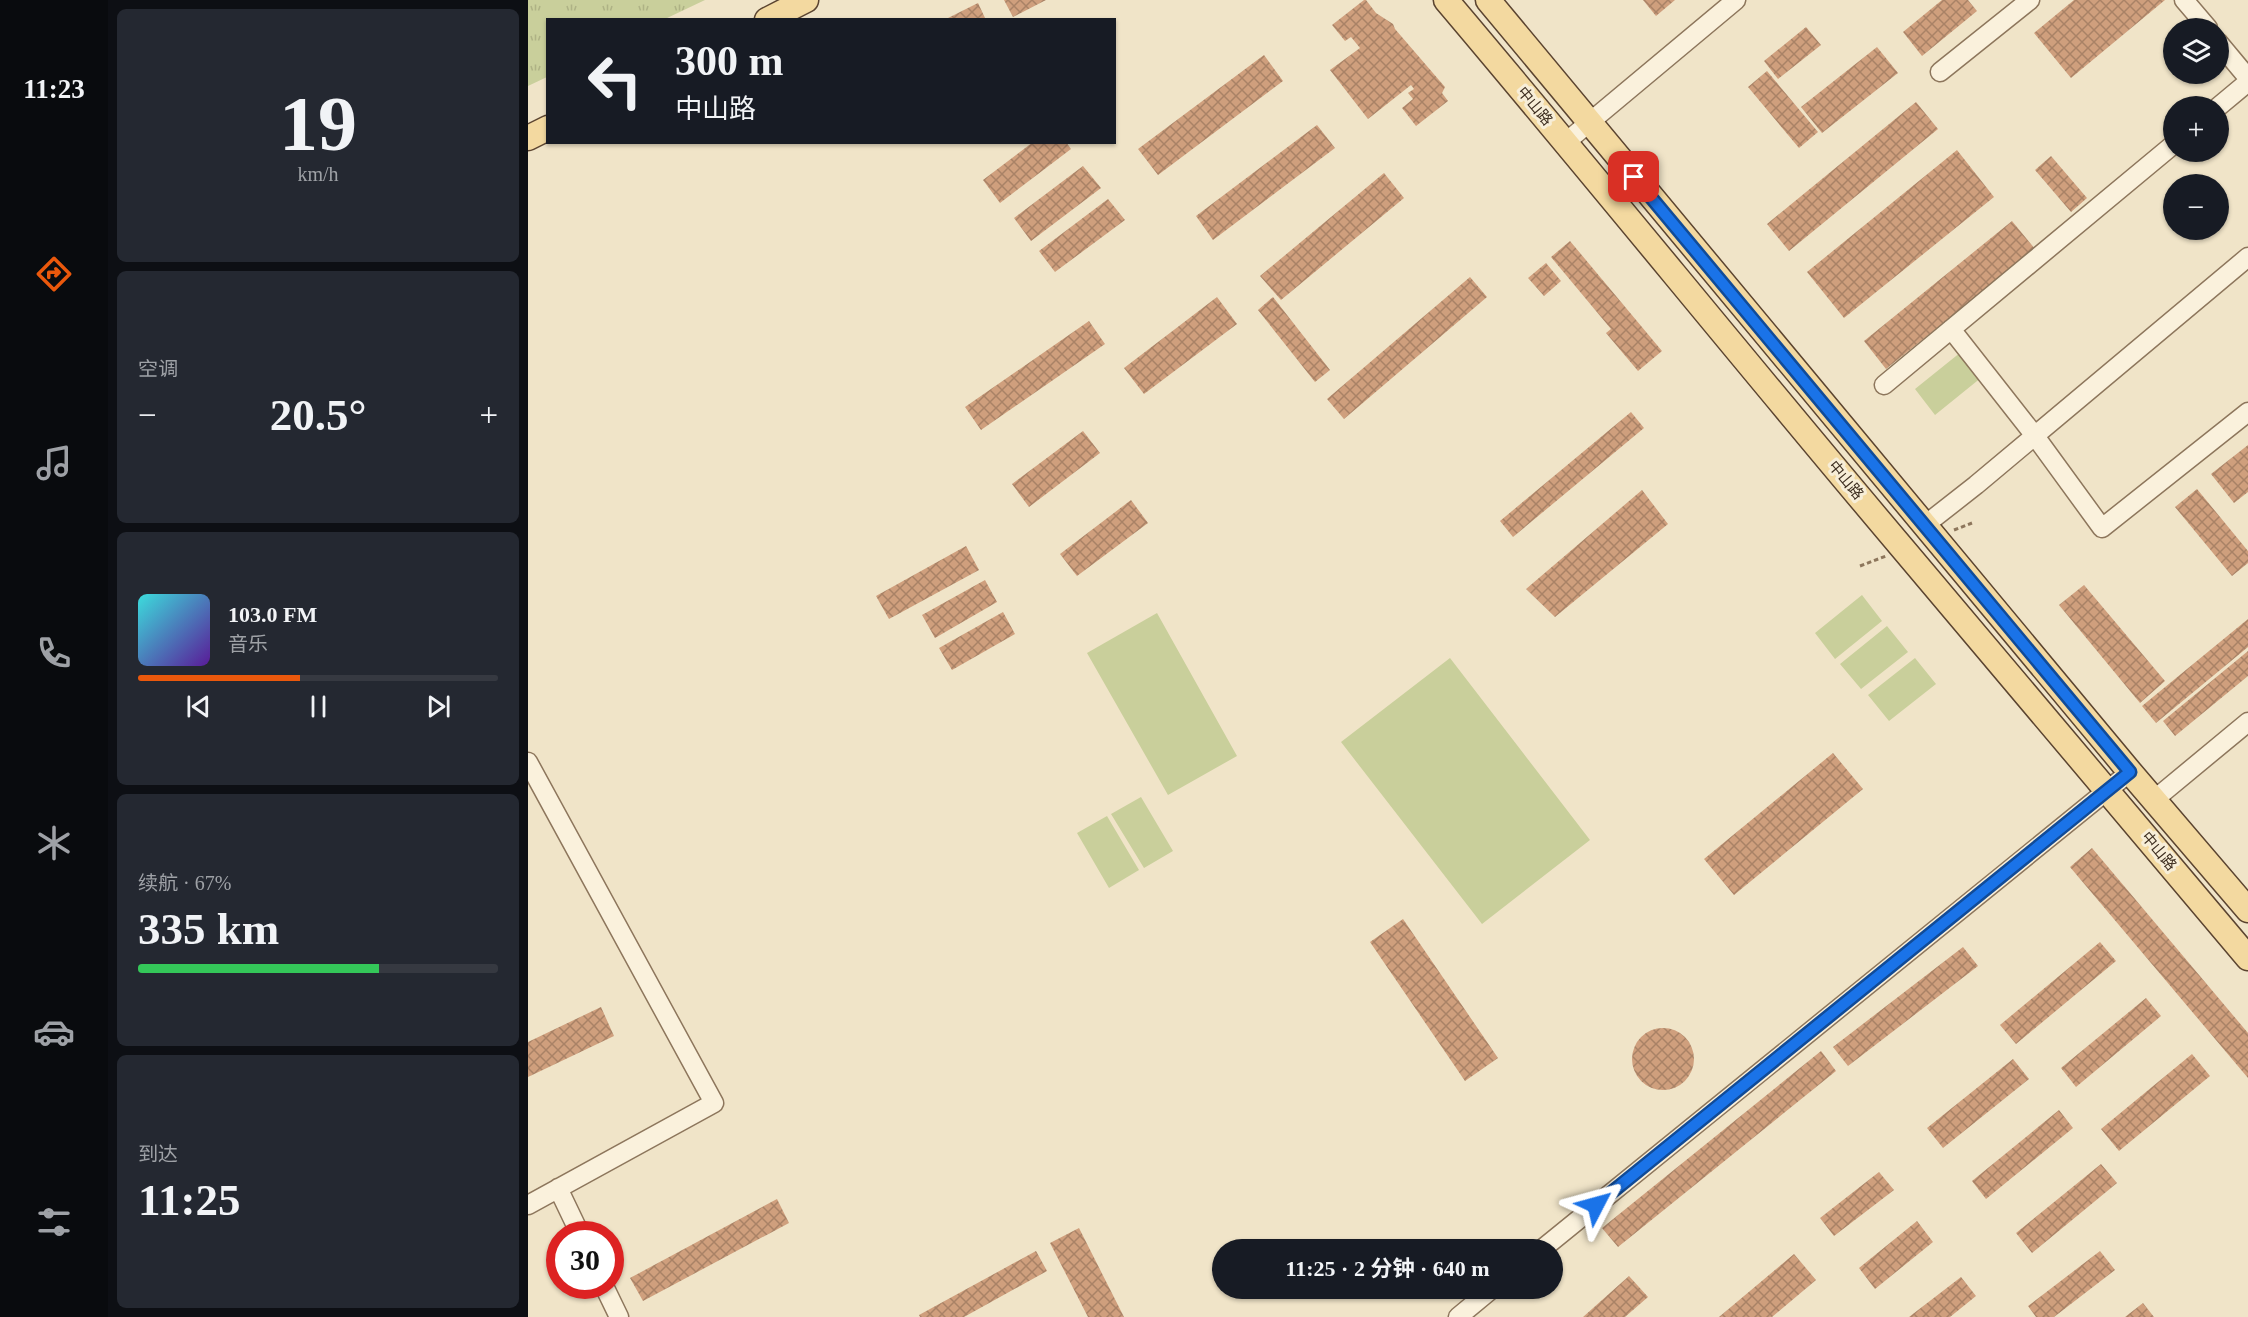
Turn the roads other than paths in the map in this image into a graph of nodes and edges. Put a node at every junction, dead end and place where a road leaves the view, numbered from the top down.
1 (806, 0) edge
2 (1446, 0) edge
3 (1488, 0) edge
4 (1736, 0) edge
5 (2030, 0) edge
6 (2184, 0) edge
7 (771, 18) edge
8 (2199, 18) edge
9 (2229, 56) edge
10 (1940, 72) dead end
11 (2248, 80) edge
12 (2229, 97) edge
13 (1588, 122) junction
14 (546, 129) edge
15 (528, 138) edge
16 (1566, 142) junction
17 (2163, 153) edge
18 (2248, 257) edge
19 (1951, 329) junction
20 (1884, 385) dead end
21 (2248, 412) edge
22 (2036, 436) junction
23 (1925, 525) junction
24 (2248, 722) edge
25 (528, 762) edge
26 (2130, 772) junction
27 (2108, 790) junction
28 (2155, 799) junction
29 (2248, 910) edge
30 (2248, 958) edge
31 (558, 1188) junction
32 (528, 1205) edge
33 (574, 1221) edge
34 (1555, 1239) edge
35 (610, 1299) edge
36 (1480, 1299) edge
37 (619, 1317) edge
38 (1458, 1317) edge

1 - 7 main road
2 - 16 main road, 中山路
3 - 13 main road, 中山路
4 - 13 street
5 - 10 street
6 - 8 street
9 - 11 street
11 - 12 street
13 - 16 street
13 - 23 main road, 中山路
14 - 15 main road
16 - 27 main road, 中山路
17 - 19 street
18 - 22 street
19 - 20 street
19 - 22 street
21 - 22 street
22 - 23 street
23 - 26 main road, 中山路
24 - 28 street
25 - 31 street
26 - 27 street
26 - 28 main road, 中山路
27 - 30 main road, 中山路
27 - 34 street
28 - 29 main road, 中山路
31 - 32 street
31 - 33 street
35 - 37 street
36 - 38 street

